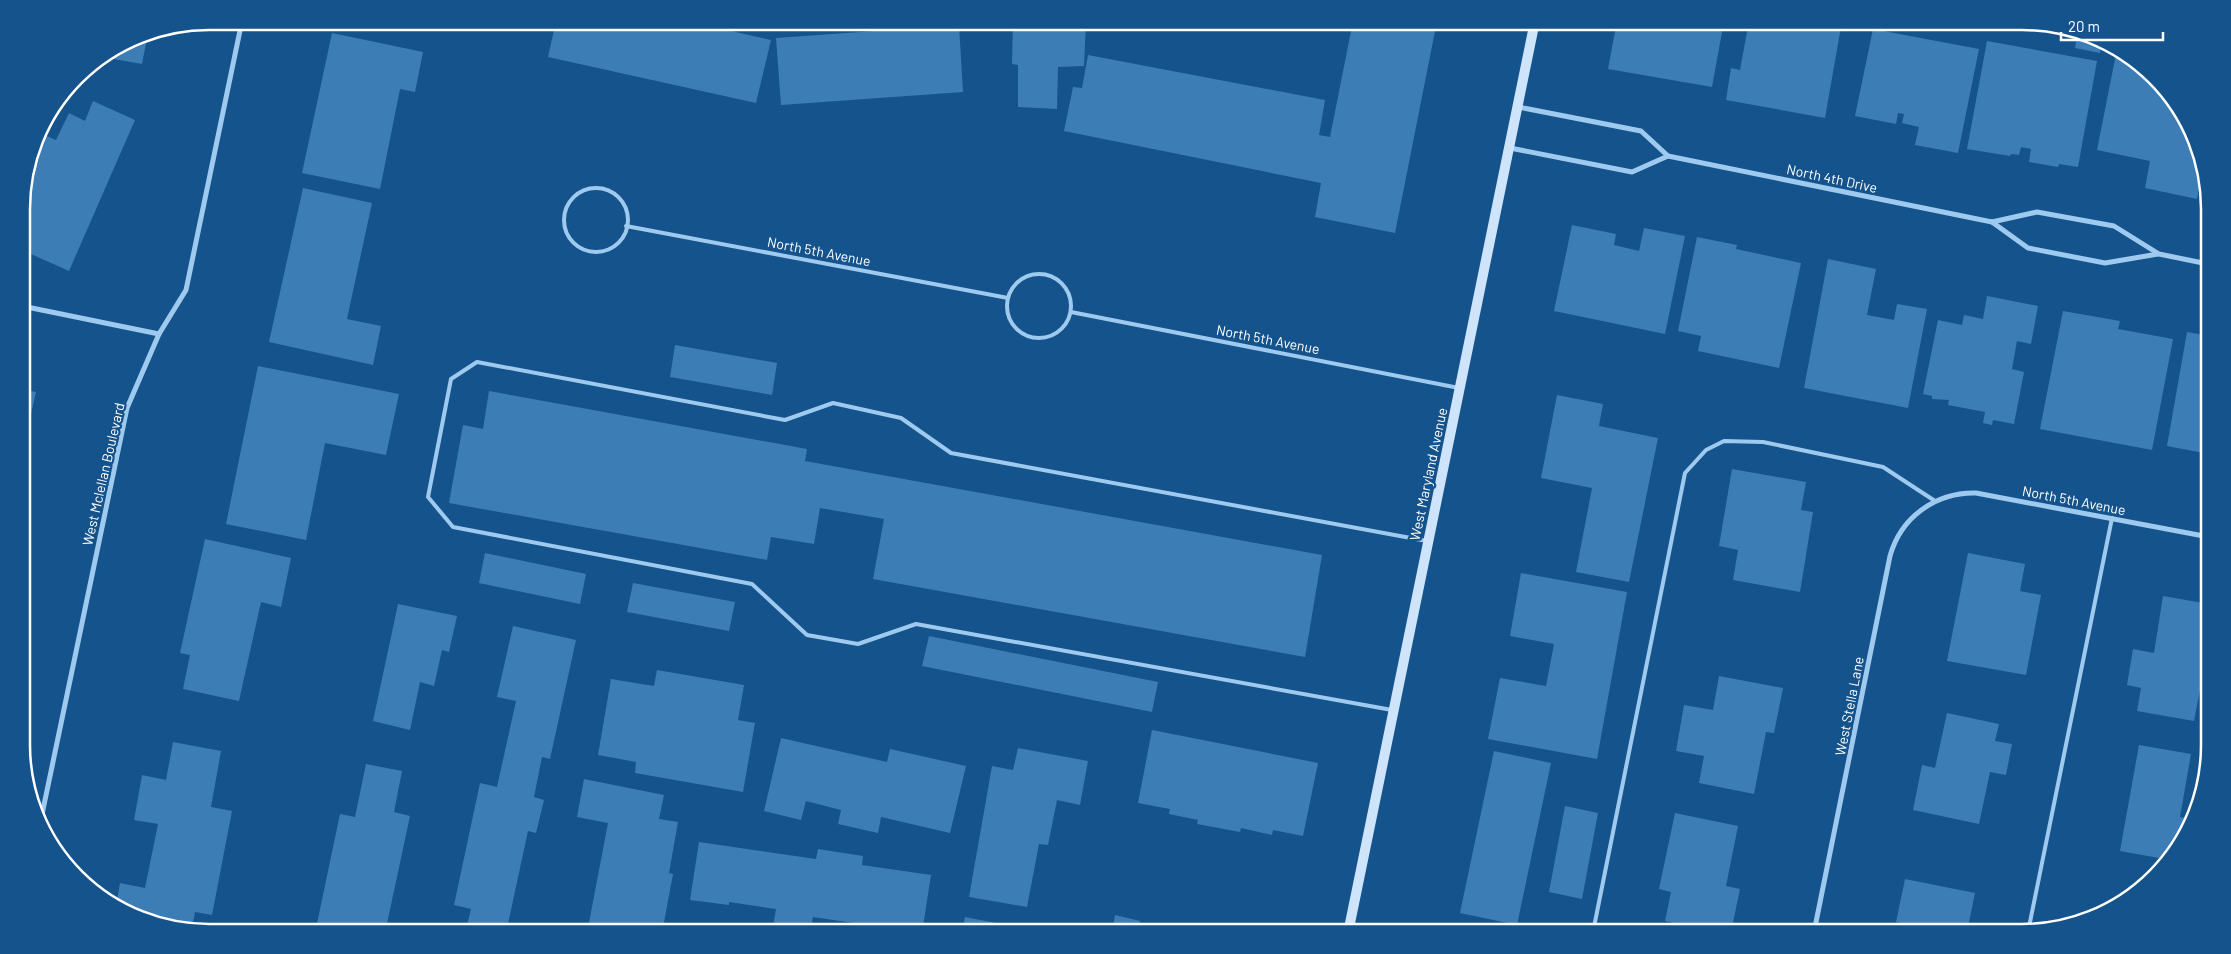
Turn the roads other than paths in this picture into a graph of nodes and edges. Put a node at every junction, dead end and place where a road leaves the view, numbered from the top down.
1 (240, 30) edge
2 (1533, 30) edge
3 (1518, 107) junction
4 (1510, 148) junction
5 (1668, 156) junction
6 (1992, 222) junction
7 (626, 226) junction
8 (2159, 254) junction
9 (2201, 263) edge
10 (1008, 298) junction
11 (30, 308) edge
12 (1071, 312) junction
13 (159, 334) junction
14 (1460, 388) junction
15 (1935, 501) junction
16 (2112, 518) junction
17 (2201, 535) edge
18 (1429, 541) junction
19 (1394, 711) junction
20 (43, 811) edge
21 (1350, 924) edge
22 (1595, 924) edge
23 (1816, 924) edge
24 (2030, 924) edge

1 - 13 street, West Mclellan Boulevard
2 - 3 street, West Maryland Avenue
3 - 4 street, West Maryland Avenue
3 - 5 street
4 - 5 street
4 - 14 street, West Maryland Avenue
5 - 6 street, North 4th Drive
6 - 8 street, North 4th Drive
6 - 8 street, North 4th Drive
7 - 7 lane
7 - 10 lane, North 5th Avenue
8 - 9 street, North 4th Drive
10 - 12 lane
10 - 12 lane
11 - 13 street
12 - 14 lane, North 5th Avenue
13 - 20 street, West Mclellan Boulevard
14 - 18 street, West Maryland Avenue
15 - 16 street, North 5th Avenue
15 - 22 lane
15 - 23 street, West Stella Lane
16 - 17 street, North 5th Avenue
16 - 24 lane
18 - 19 street, West Maryland Avenue
18 - 19 lane
19 - 21 street, West Maryland Avenue

